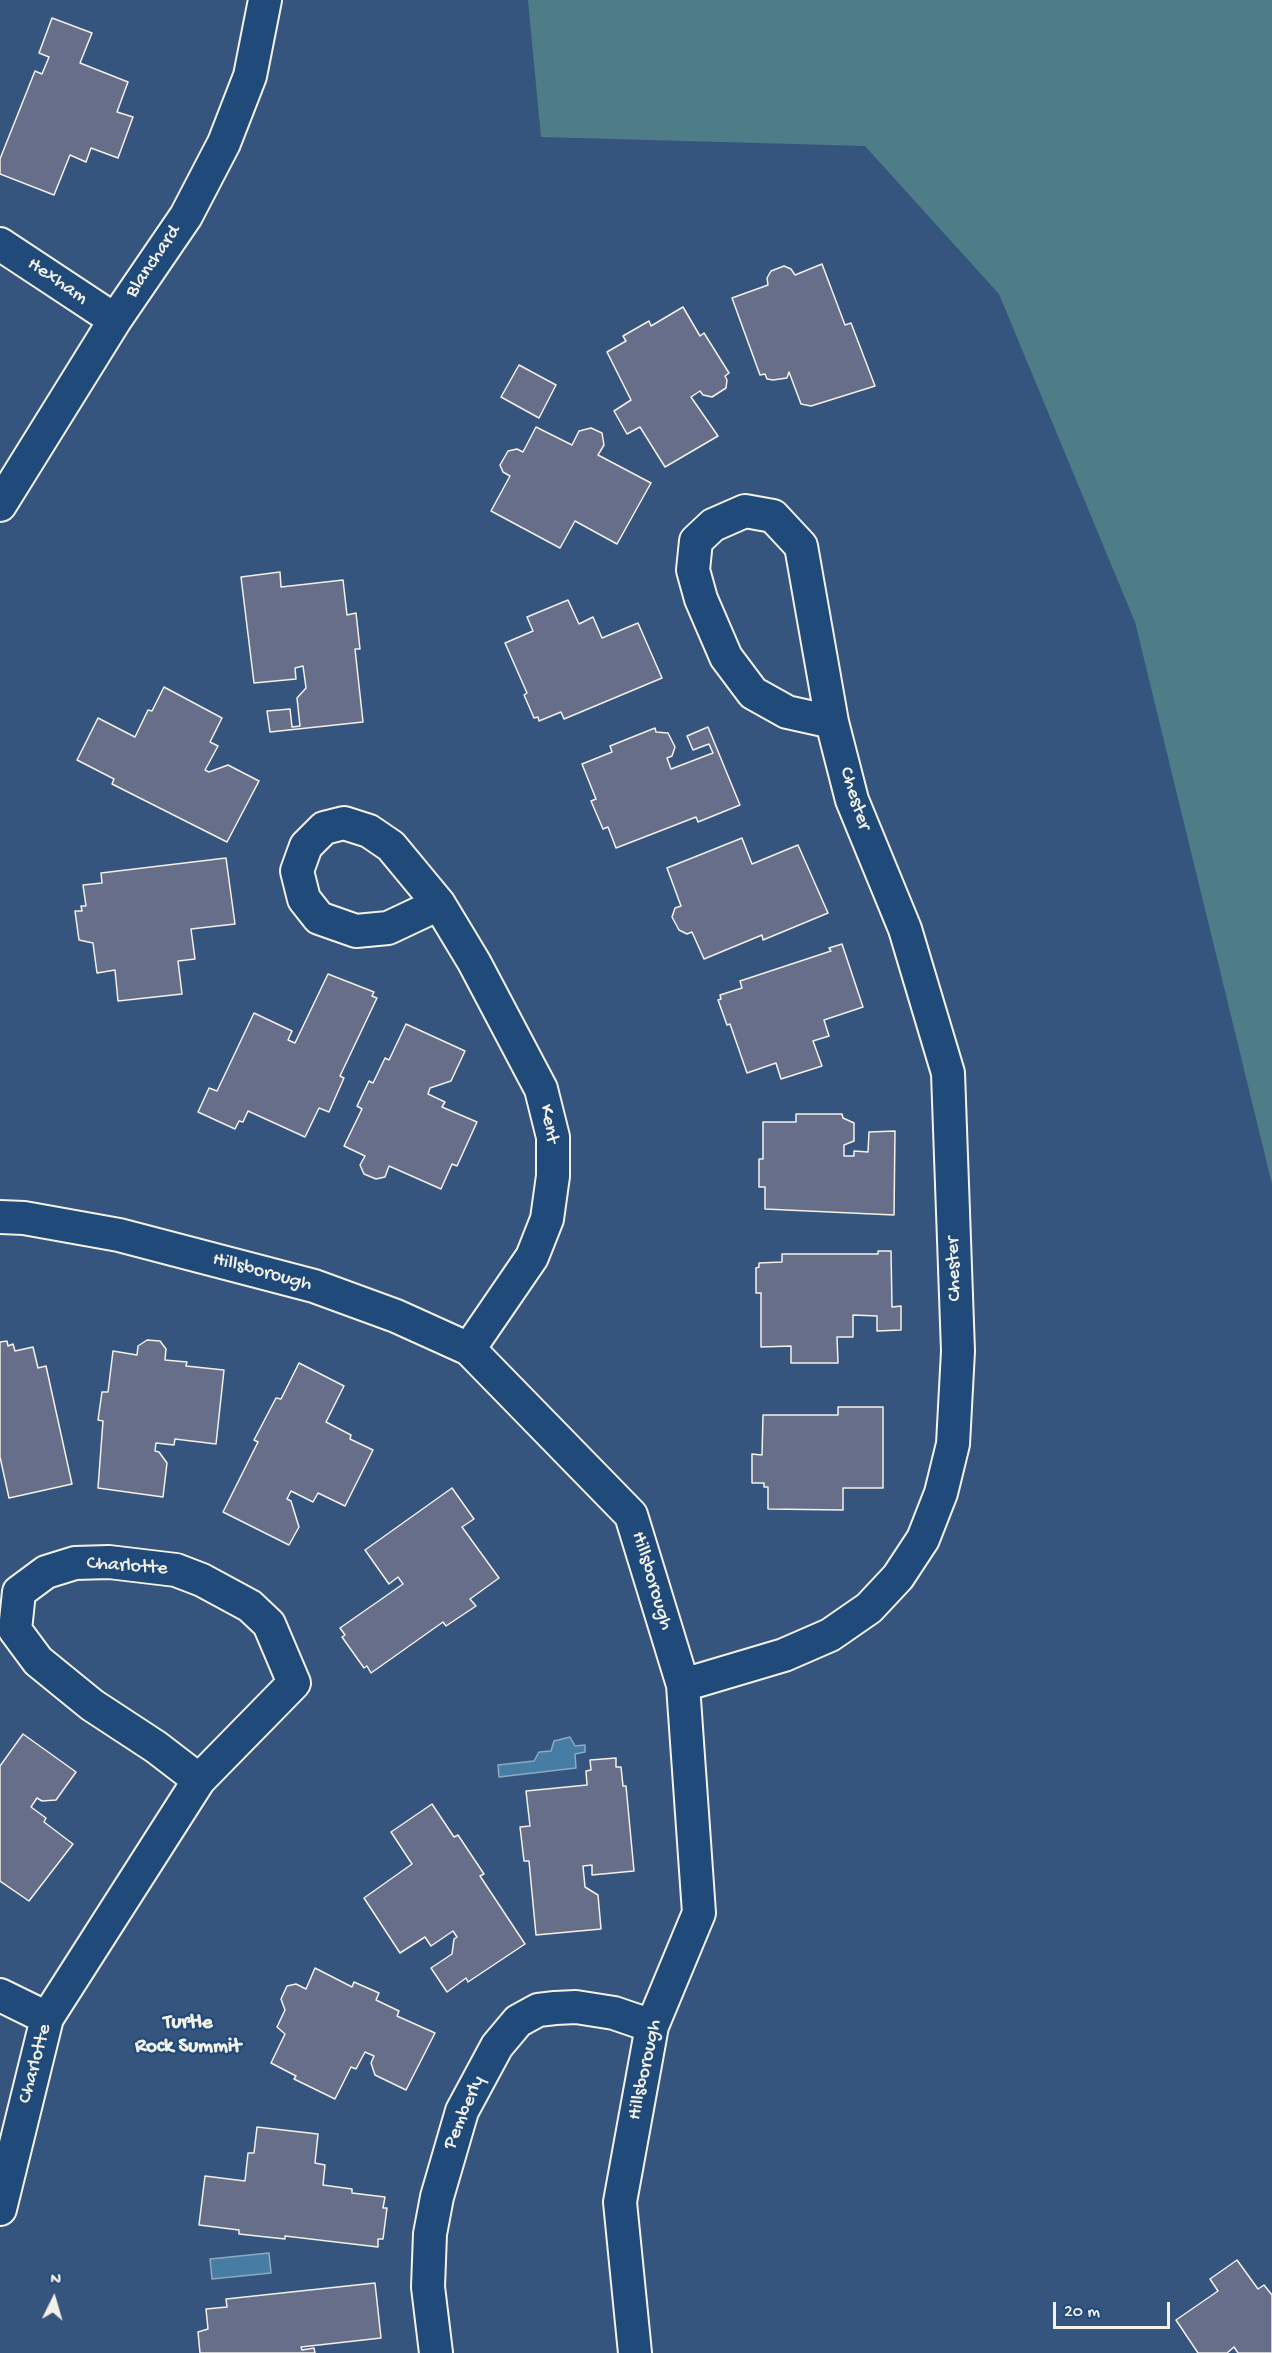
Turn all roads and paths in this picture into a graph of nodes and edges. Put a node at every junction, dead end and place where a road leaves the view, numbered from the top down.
1 (265, 0) edge
2 (0, 244) edge
3 (115, 320) junction
4 (0, 505) edge
5 (832, 722) junction
6 (439, 904) dead end
7 (0, 1217) edge
8 (469, 1349) junction
9 (683, 1685) junction
10 (199, 1780) junction
11 (0, 1995) edge
12 (47, 2018) junction
13 (652, 2026) junction
14 (0, 2209) edge
15 (436, 2353) edge
16 (635, 2353) edge

1 - 3 street, Blanchard
2 - 3 street, Hexham
3 - 4 street, Blanchard
5 - 5 street, Chester
5 - 9 street, Chester
6 - 8 street, Kent
7 - 8 street, Hillsborough
8 - 9 street, Hillsborough
9 - 13 street, Hillsborough
10 - 10 street, Charlotte
10 - 12 street, Charlotte
11 - 12 street
12 - 14 street, Charlotte
13 - 15 street, Pemberly
13 - 16 street, Hillsborough

